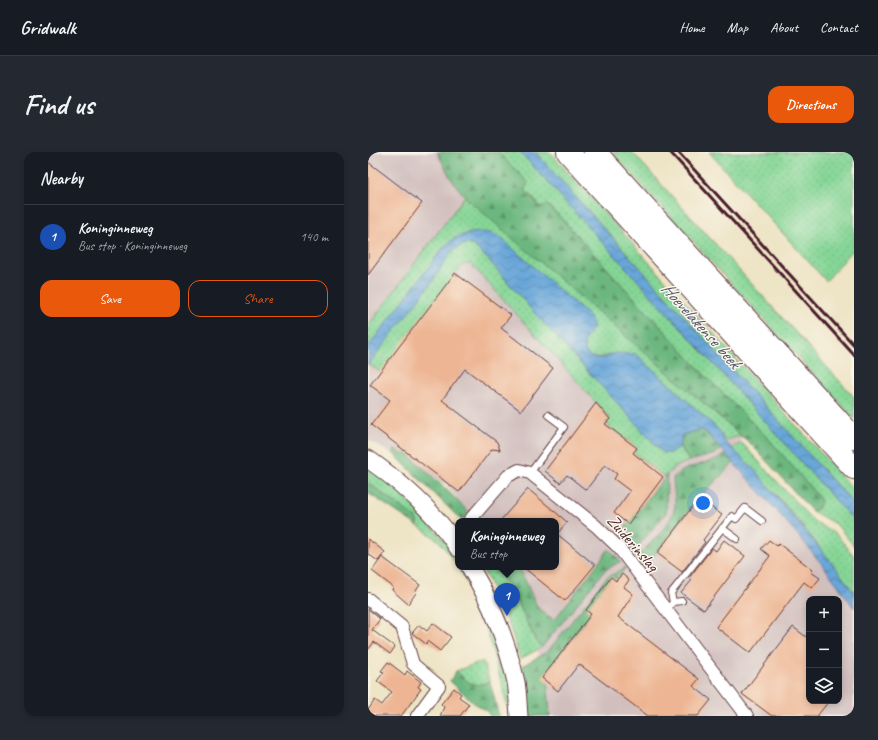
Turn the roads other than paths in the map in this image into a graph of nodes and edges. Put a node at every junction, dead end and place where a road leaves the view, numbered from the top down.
1 (568, 152) edge
2 (595, 152) edge
3 (548, 414) dead end
4 (854, 438) edge
5 (368, 459) edge
6 (854, 468) edge
7 (530, 473) junction
8 (472, 518) edge
9 (762, 521) dead end
10 (722, 528) junction
11 (455, 538) edge
12 (737, 539) dead end
13 (472, 570) edge
14 (368, 598) edge
15 (682, 601) dead end
16 (670, 606) junction
17 (417, 716) edge
18 (519, 716) edge
19 (747, 716) edge

1 - 6 highway
2 - 4 highway
3 - 7 lane
5 - 11 main road
7 - 8 street
7 - 16 street, Zuiderinslag
9 - 10 lane
10 - 12 lane
10 - 16 lane
13 - 18 main road
14 - 17 street
15 - 16 lane
16 - 19 street, Zuiderinslag

